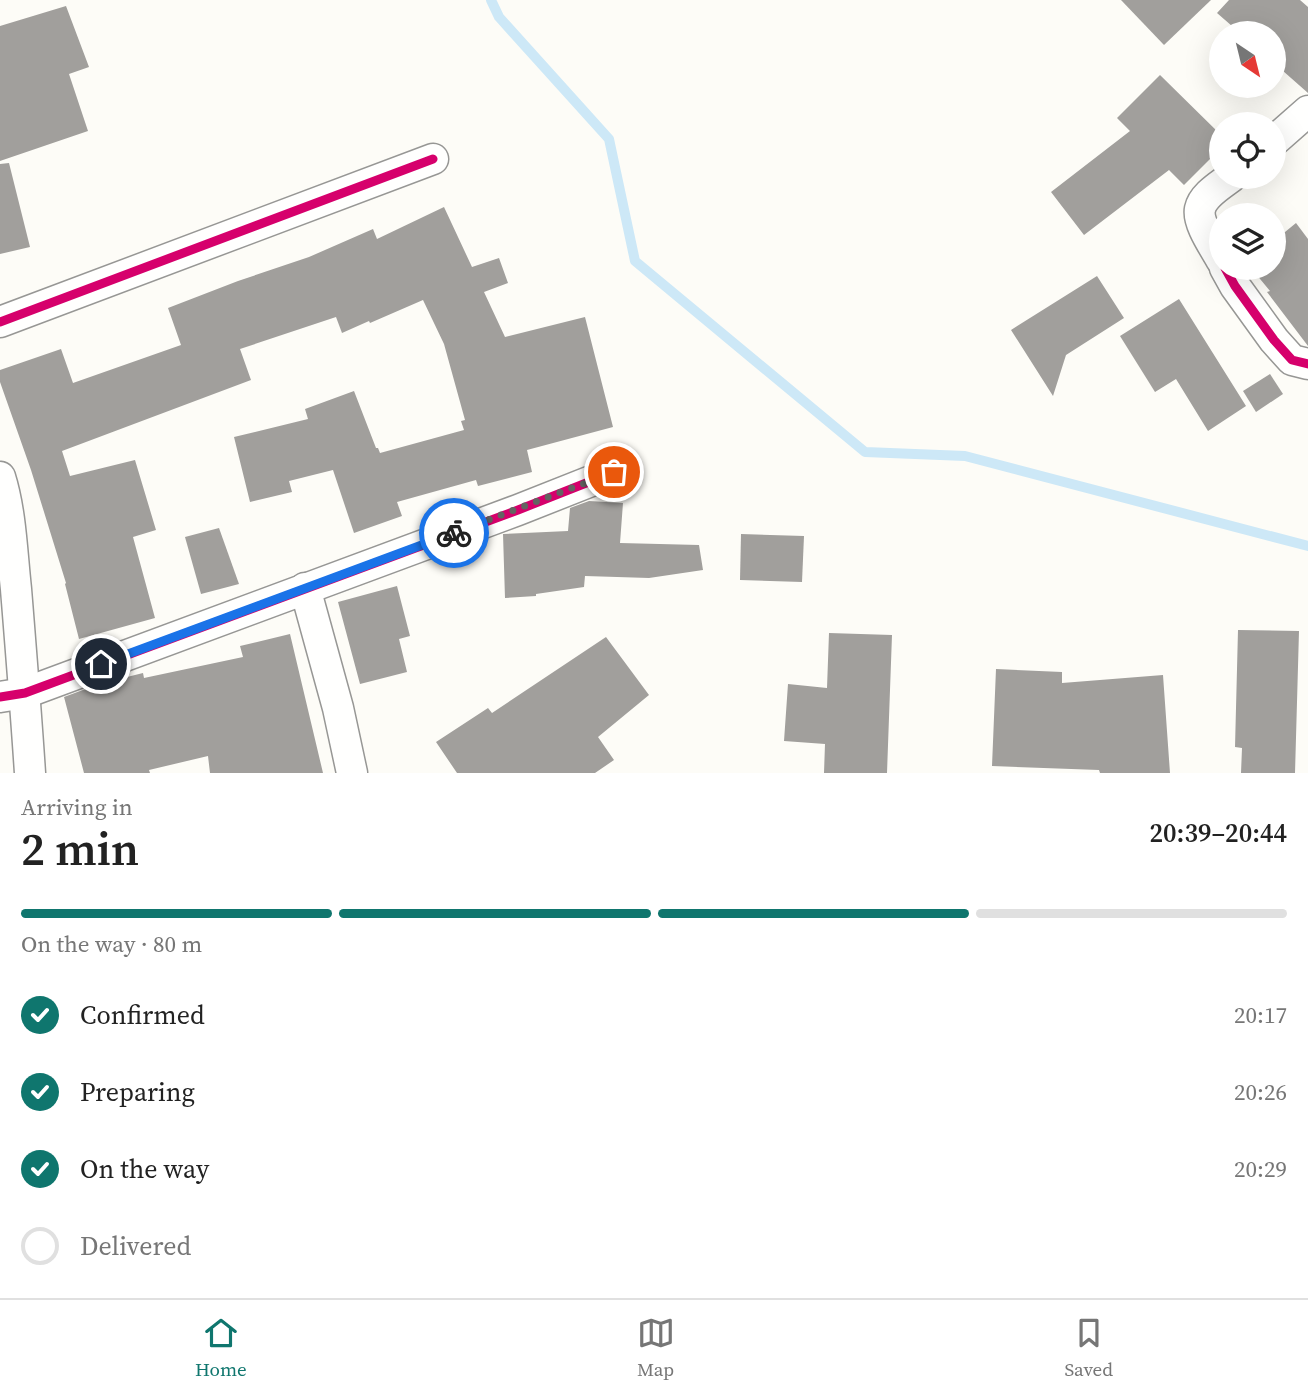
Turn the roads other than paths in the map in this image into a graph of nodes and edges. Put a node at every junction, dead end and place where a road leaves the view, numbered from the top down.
1 (1308, 111) edge
2 (1286, 130) edge
3 (433, 159) dead end
4 (1216, 189) edge
5 (1209, 236) edge
6 (1232, 280) edge
7 (0, 322) edge
8 (1308, 364) edge
9 (614, 472) dead end
10 (0, 477) edge
11 (304, 588) junction
12 (13, 695) edge
13 (30, 773) edge
14 (352, 773) edge

1 - 2 street
3 - 7 street
4 - 5 street
6 - 8 street
9 - 11 street
10 - 12 street
11 - 12 street
11 - 14 street
12 - 13 street

